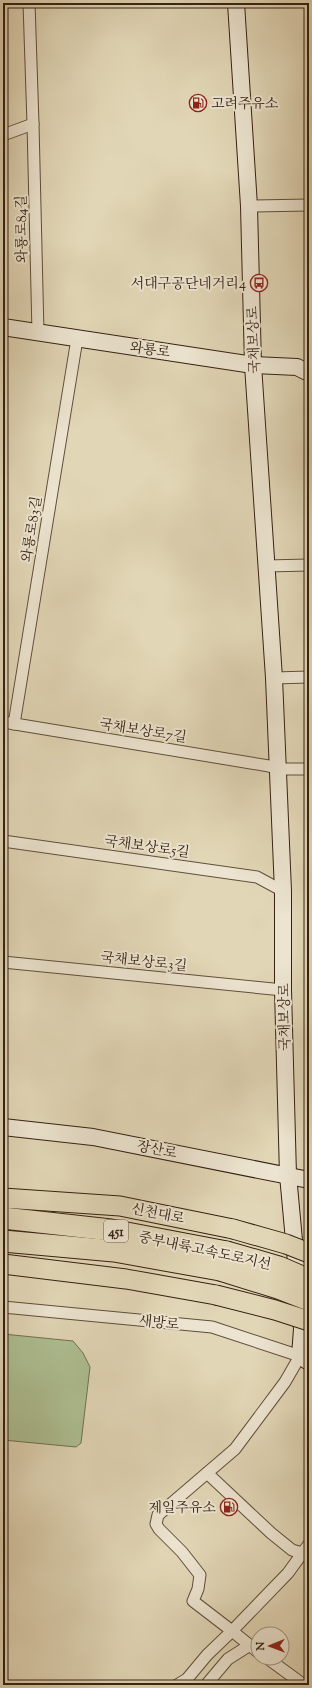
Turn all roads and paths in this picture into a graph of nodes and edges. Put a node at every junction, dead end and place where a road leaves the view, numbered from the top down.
1 (29, 3) edge
2 (236, 3) edge
3 (34, 124) junction
4 (3, 135) edge
5 (249, 206) junction
6 (309, 206) edge
7 (3, 327) edge
8 (38, 332) junction
9 (77, 339) junction
10 (253, 365) junction
11 (305, 367) edge
12 (309, 565) edge
13 (266, 566) junction
14 (309, 677) edge
15 (274, 678) junction
16 (8, 723) edge
17 (278, 769) junction
18 (309, 769) edge
19 (3, 841) edge
20 (283, 891) junction
21 (3, 962) edge
22 (283, 990) junction
23 (3, 1127) edge
24 (288, 1176) junction
25 (309, 1180) edge
26 (3, 1198) edge
27 (3, 1218) edge
28 (3, 1241) edge
29 (309, 1253) edge
30 (224, 1261) junction
31 (3, 1264) edge
32 (309, 1280) edge
33 (309, 1300) edge
34 (3, 1307) edge
35 (309, 1321) edge
36 (304, 1359) edge
37 (207, 1473) junction
38 (307, 1550) edge
39 (232, 1631) junction
40 (250, 1645) edge
41 (250, 1650) edge
42 (278, 1666) edge
43 (177, 1685) edge
44 (206, 1685) edge
45 (304, 1685) edge

1 - 3 street, 와룡로84길
2 - 5 main road, 국채보상로
3 - 4 street
3 - 8 street, 와룡로84길
5 - 6 street
5 - 10 main road, 국채보상로
7 - 8 main road, 와룡로
8 - 9 main road, 와룡로
9 - 10 main road, 와룡로
9 - 16 street, 와룡로83길
10 - 11 main road, 와룡로
10 - 13 main road, 국채보상로
12 - 13 street
13 - 15 main road, 국채보상로
14 - 15 street
15 - 17 main road, 국채보상로
16 - 17 street, 국채보상로7길
17 - 18 street, 국채보상로7길
17 - 20 main road, 국채보상로
19 - 20 street, 국채보상로5길
20 - 22 main road, 국채보상로
21 - 22 street, 국채보상로3길
22 - 24 main road, 국채보상로
23 - 24 main road, 장산로
24 - 25 main road, 장산로
24 - 36 main road, 국채보상로
26 - 29 highway, 신천대로, bridge
27 - 30 highway, 중부내륙고속도로지선 / 451
28 - 30 highway, 중부내륙고속도로지선 / 451
30 - 32 highway, 중부내륙고속도로지선 / 451, bridge
30 - 33 highway, 중부내륙고속도로지선 / 451, bridge
31 - 35 highway, bridge
34 - 36 street, 새방로
36 - 37 street
37 - 38 street
37 - 39 street
38 - 39 street
39 - 40 street
39 - 43 street
41 - 44 street
42 - 45 street

